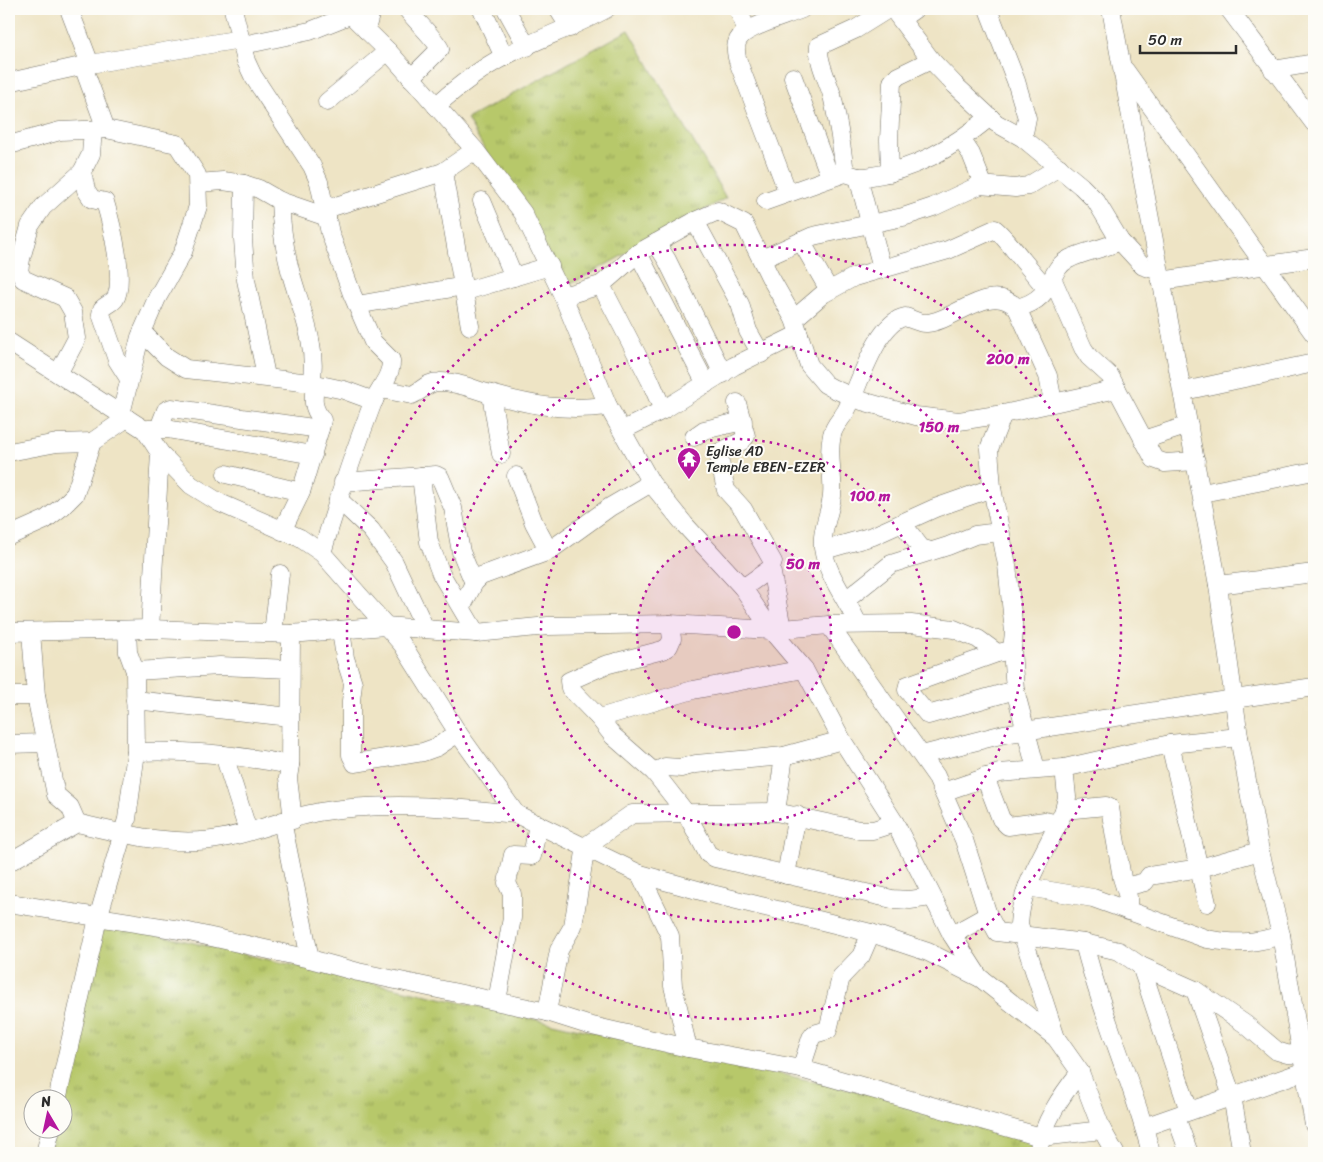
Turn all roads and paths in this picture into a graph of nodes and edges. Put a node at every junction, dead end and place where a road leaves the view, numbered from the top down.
1 (69, 9) edge
2 (233, 9) edge
3 (482, 9) edge
4 (506, 9) edge
5 (558, 9) edge
6 (606, 9) edge
7 (738, 9) edge
8 (802, 9) edge
9 (988, 9) edge
10 (1111, 9) edge
11 (1229, 9) edge
12 (413, 11) edge
13 (899, 11) edge
14 (348, 12) edge
15 (371, 16) edge
16 (570, 28) junction
17 (747, 31) junction
18 (242, 42) junction
19 (526, 47) junction
20 (388, 51) junction
21 (504, 57) junction
22 (931, 60) junction
23 (1314, 63) edge
24 (86, 65) junction
25 (1121, 65) junction
26 (1273, 70) junction
27 (793, 77) dead end
28 (411, 78) junction
29 (9, 82) edge
30 (326, 102) dead end
31 (436, 106) junction
32 (990, 117) junction
33 (1314, 123) edge
34 (100, 130) junction
35 (1024, 138) junction
36 (961, 139) junction
37 (9, 144) edge
38 (475, 150) junction
39 (1058, 168) junction
40 (82, 172) junction
41 (443, 172) junction
42 (890, 173) junction
43 (844, 176) junction
44 (198, 183) junction
45 (244, 184) junction
46 (983, 184) junction
47 (788, 192) junction
48 (280, 201) junction
49 (482, 201) dead end
50 (766, 202) dead end
51 (326, 213) junction
52 (695, 221) junction
53 (869, 224) junction
54 (800, 241) junction
55 (1120, 242) junction
56 (656, 243) junction
57 (638, 253) junction
58 (1314, 258) edge
59 (762, 259) junction
60 (550, 266) junction
61 (1265, 266) junction
62 (882, 268) junction
63 (1160, 276) junction
64 (514, 277) junction
65 (601, 284) junction
66 (1050, 285) junction
67 (465, 289) junction
68 (829, 290) junction
69 (563, 296) junction
70 (357, 305) junction
71 (1017, 308) junction
72 (470, 326) dead end
73 (797, 326) junction
74 (142, 332) junction
75 (1314, 334) edge
76 (9, 342) edge
77 (760, 354) junction
78 (1314, 363) edge
79 (59, 372) junction
80 (723, 374) junction
81 (266, 376) junction
82 (129, 379) junction
83 (313, 383) junction
84 (706, 384) junction
85 (1117, 389) junction
86 (1184, 392) junction
87 (491, 394) junction
88 (377, 395) junction
89 (852, 396) junction
90 (1053, 402) junction
91 (737, 403) dead end
92 (608, 406) junction
93 (663, 410) junction
94 (1004, 414) junction
95 (124, 416) junction
96 (743, 421) junction
97 (1189, 425) junction
98 (152, 429) junction
99 (320, 430) junction
100 (624, 430) junction
101 (694, 437) dead end
102 (1143, 440) junction
103 (92, 442) junction
104 (9, 452) edge
105 (160, 453) junction
106 (500, 454) dead end
107 (313, 455) junction
108 (1196, 461) junction
109 (1314, 471) edge
110 (226, 474) dead end
111 (421, 476) junction
112 (516, 476) dead end
113 (343, 482) junction
114 (651, 483) junction
115 (992, 488) junction
116 (300, 492) junction
117 (1202, 493) junction
118 (338, 499) junction
119 (902, 523) junction
120 (282, 531) junction
121 (999, 532) junction
122 (9, 536) edge
123 (824, 550) junction
124 (549, 551) junction
125 (931, 552) junction
126 (322, 553) junction
127 (771, 568) junction
128 (1314, 573) edge
129 (280, 574) dead end
130 (474, 583) junction
131 (1218, 584) junction
132 (743, 588) junction
133 (846, 600) junction
134 (462, 606) junction
135 (670, 624) junction
136 (858, 624) junction
137 (829, 625) junction
138 (386, 626) junction
139 (425, 628) junction
140 (127, 630) junction
141 (150, 630) junction
142 (341, 630) junction
143 (776, 630) junction
144 (9, 632) edge
145 (31, 632) junction
146 (476, 632) junction
147 (282, 633) junction
148 (1005, 651) junction
149 (290, 669) junction
150 (804, 669) junction
151 (135, 671) junction
152 (1314, 687) edge
153 (1015, 690) junction
154 (9, 696) edge
155 (36, 696) junction
156 (136, 700) junction
157 (1235, 701) junction
158 (290, 717) junction
159 (599, 718) junction
160 (1028, 731) junction
161 (458, 733) junction
162 (1239, 737) junction
163 (842, 740) junction
164 (44, 743) junction
165 (9, 744) edge
166 (1170, 744) junction
167 (136, 752) junction
168 (224, 755) junction
169 (922, 755) junction
170 (784, 756) junction
171 (290, 765) junction
172 (1064, 768) junction
173 (1036, 769) junction
174 (654, 772) junction
175 (985, 777) junction
176 (943, 792) junction
177 (776, 812) junction
178 (686, 813) junction
179 (516, 814) junction
180 (797, 815) junction
181 (1061, 817) junction
182 (287, 820) junction
183 (76, 823) junction
184 (896, 823) junction
185 (538, 824) junction
186 (248, 831) junction
187 (121, 834) junction
188 (586, 846) junction
189 (1260, 851) junction
190 (9, 862) edge
191 (1200, 868) junction
192 (640, 874) junction
193 (786, 875) junction
194 (1027, 887) junction
195 (1125, 887) junction
196 (931, 897) junction
197 (9, 903) edge
198 (1206, 903) dead end
199 (1128, 911) junction
200 (988, 915) junction
201 (98, 918) junction
202 (871, 932) junction
203 (952, 935) junction
204 (1024, 936) junction
205 (1282, 936) junction
206 (1084, 943) junction
207 (310, 959) junction
208 (1141, 966) junction
209 (979, 977) junction
210 (1196, 990) junction
211 (497, 1001) junction
212 (547, 1012) junction
213 (1056, 1038) junction
214 (688, 1048) junction
215 (1304, 1063) junction
216 (801, 1069) junction
217 (1080, 1072) junction
218 (59, 1090) edge
219 (1232, 1096) junction
220 (1183, 1114) junction
221 (1314, 1125) edge
222 (1144, 1127) junction
223 (1102, 1130) junction
224 (48, 1140) edge
225 (1039, 1145) edge
226 (45, 1153) edge
227 (1115, 1153) edge
228 (1151, 1153) edge
229 (1189, 1153) edge
230 (1242, 1153) edge

1 - 24 street
2 - 18 street
3 - 21 street
4 - 19 street
5 - 16 street
6 - 16 street
7 - 17 street
8 - 17 street
9 - 35 street
10 - 25 street
11 - 26 street
12 - 28 street
13 - 22 street
13 - 43 street
14 - 15 street
14 - 18 street
15 - 20 street
16 - 19 street
17 - 47 street
18 - 24 street
18 - 51 street
19 - 21 street
20 - 28 street
20 - 30 street
21 - 31 street
22 - 32 street
22 - 42 street
23 - 26 street
24 - 29 street
24 - 34 street
25 - 61 street
25 - 63 street
26 - 33 street
27 - 43 street
28 - 31 street
31 - 38 street
32 - 35 street
32 - 36 street
34 - 37 street
34 - 40 street
34 - 44 street
35 - 39 street
36 - 42 street
36 - 46 street
38 - 41 street
38 - 60 street
39 - 46 street
39 - 55 street
40 - 79 street
40 - 82 street
41 - 51 street
41 - 67 street
42 - 43 street
43 - 47 street
43 - 53 street
44 - 45 street
44 - 74 street
45 - 48 street
45 - 81 street
46 - 53 street
47 - 50 street
48 - 51 street
48 - 83 street
49 - 64 street
51 - 70 street
52 - 56 street
52 - 59 street
52 - 77 street
53 - 54 street
53 - 62 street
54 - 59 street
54 - 68 street
55 - 63 street
55 - 66 street
56 - 57 street
56 - 80 street
57 - 65 street
57 - 84 street
58 - 61 street
59 - 73 street
60 - 64 street
60 - 69 street
61 - 63 street
61 - 75 street
62 - 66 street
62 - 68 street
63 - 86 street
64 - 67 street
65 - 69 street
65 - 93 street
66 - 71 street
66 - 85 street
67 - 70 street
67 - 72 street
68 - 73 street
69 - 92 street
70 - 88 street
71 - 89 street
71 - 90 street
73 - 77 street
73 - 89 street
74 - 81 street
74 - 82 street
76 - 79 street
77 - 80 street
78 - 86 street
79 - 95 street
80 - 84 street
81 - 83 street
82 - 95 street
83 - 88 street
83 - 99 street
84 - 93 street
85 - 90 street
85 - 102 street
86 - 97 street
87 - 88 street
87 - 92 street
87 - 106 street
88 - 113 street
89 - 94 street
89 - 123 street
90 - 94 street
91 - 96 street
92 - 100 street
93 - 100 street
94 - 115 street
95 - 98 street
95 - 103 street
96 - 101 street
96 - 127 street
97 - 102 street
97 - 108 street
98 - 99 street
98 - 105 street
98 - 107 street
99 - 107 street
100 - 114 street
102 - 108 street
103 - 104 street
103 - 122 street
105 - 120 street
105 - 141 street
107 - 116 street
108 - 117 street
109 - 117 street
110 - 116 street
111 - 113 street
111 - 130 street
111 - 134 street
112 - 124 street
113 - 118 street
114 - 124 street
114 - 132 street
115 - 119 street
115 - 121 street
116 - 120 street
117 - 131 street
118 - 126 street
118 - 139 street
119 - 123 street
119 - 125 street
120 - 126 street
121 - 125 street
121 - 148 street
123 - 133 street
124 - 130 street
125 - 133 street
126 - 138 street
127 - 132 street
127 - 143 street
128 - 131 street
129 - 147 street
130 - 134 street
131 - 157 street
132 - 143 street
133 - 136 street
134 - 146 street
135 - 143 street
135 - 146 street
135 - 159 street
136 - 137 street
136 - 148 street
137 - 143 street
137 - 169 street
138 - 139 street
138 - 142 street
138 - 161 street
139 - 146 street
140 - 141 street
140 - 145 street
140 - 151 street
141 - 147 street
142 - 147 street
142 - 161 street
143 - 150 street
144 - 145 street
145 - 155 street
147 - 149 street
148 - 153 street
148 - 153 street
149 - 151 street
149 - 158 street
150 - 159 street
150 - 163 street
151 - 156 street
152 - 157 street
153 - 160 street
154 - 155 street
155 - 164 street
156 - 158 street
156 - 167 street
157 - 160 street
157 - 162 street
158 - 171 street
159 - 174 street
160 - 169 street
160 - 173 street
161 - 179 street
162 - 166 street
162 - 189 street
163 - 170 street
163 - 184 street
164 - 165 street
164 - 183 street
166 - 172 street
166 - 191 street
167 - 168 street
167 - 187 street
168 - 171 street
168 - 186 street
169 - 176 street
170 - 174 street
170 - 177 street
171 - 182 street
172 - 173 street
172 - 181 street
173 - 175 street
174 - 178 street
175 - 176 street
175 - 181 street
176 - 200 street
177 - 178 street
177 - 180 street
178 - 188 street
178 - 193 street
179 - 182 street
179 - 185 street
180 - 184 street
180 - 193 street
181 - 194 street
181 - 195 street
182 - 186 street
182 - 207 street
183 - 187 street
183 - 190 street
184 - 196 street
185 - 188 street
185 - 211 street
186 - 187 street
187 - 201 street
188 - 192 street
188 - 212 street
189 - 191 street
189 - 205 street
191 - 195 street
191 - 198 street
192 - 202 street
192 - 214 street
193 - 196 street
194 - 199 street
194 - 204 street
195 - 199 street
196 - 203 street
197 - 201 street
199 - 205 street
200 - 203 street
200 - 204 street
201 - 207 street
201 - 218 street
202 - 209 street
202 - 216 street
203 - 209 street
204 - 206 street
204 - 213 street
205 - 215 street
206 - 208 street
206 - 222 street
207 - 211 street
208 - 210 street
208 - 220 street
209 - 213 street
210 - 215 street
210 - 219 street
211 - 212 street
212 - 214 street
213 - 217 street
214 - 216 street
215 - 219 street
215 - 221 street
216 - 225 street
217 - 223 street
217 - 225 street
219 - 220 street
219 - 230 street
220 - 222 street
220 - 229 street
222 - 228 street
223 - 225 street
223 - 227 street
224 - 226 street

